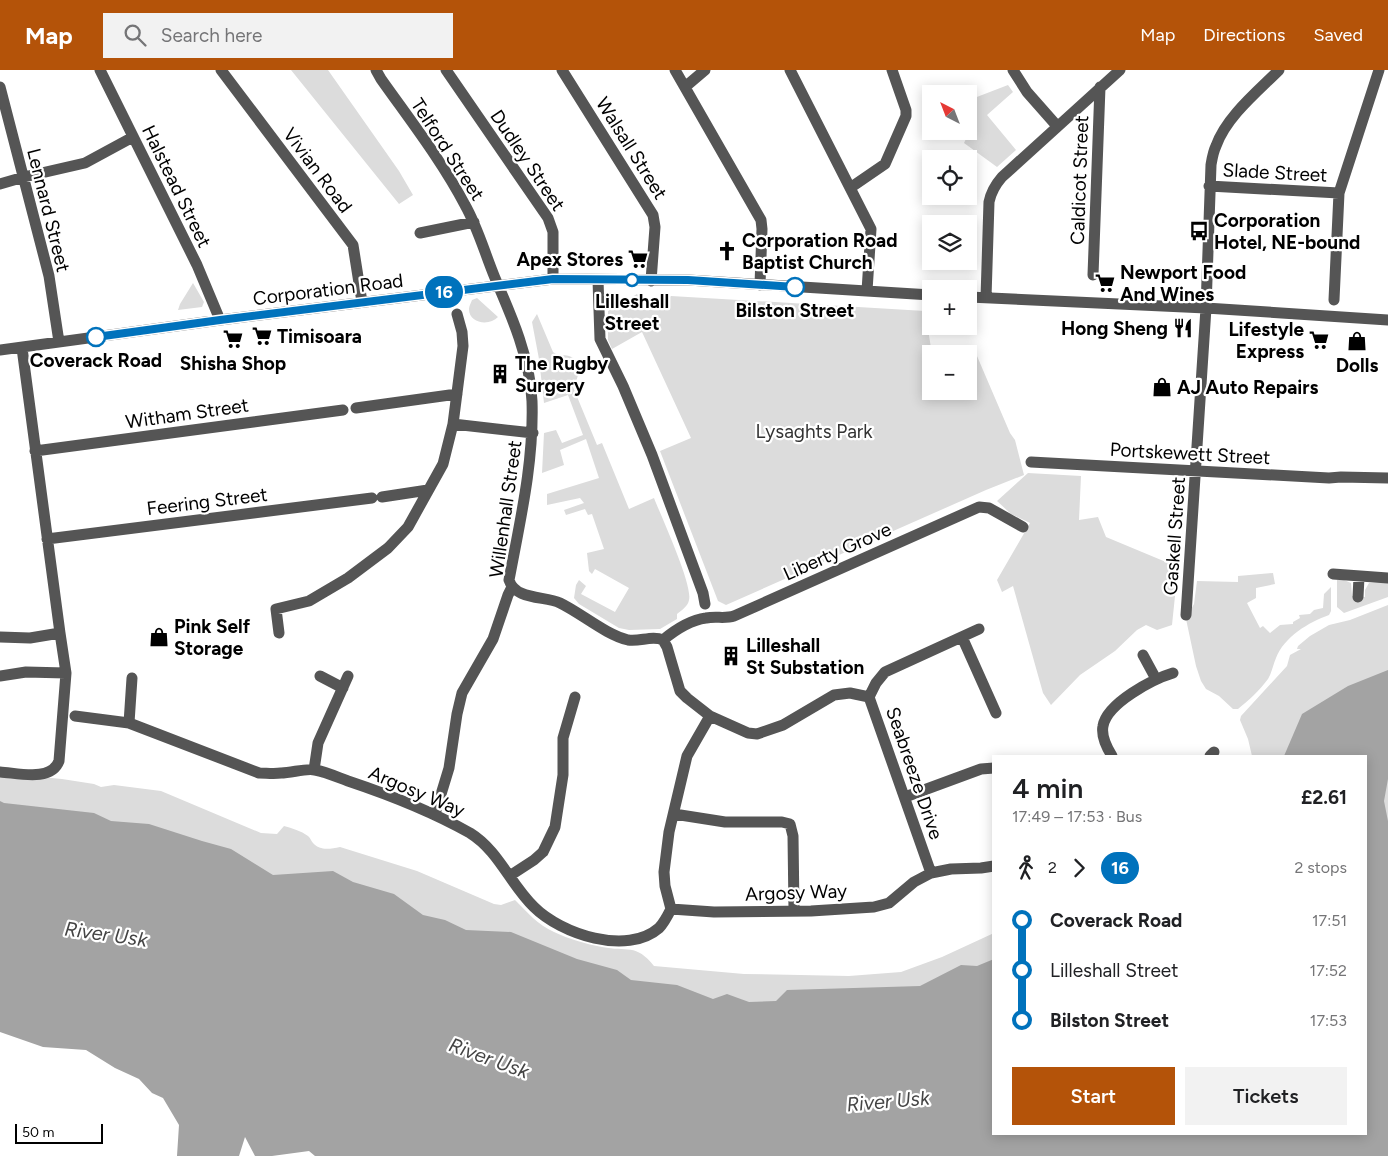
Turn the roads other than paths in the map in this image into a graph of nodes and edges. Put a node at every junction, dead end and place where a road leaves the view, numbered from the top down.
1 (100, 70) edge
2 (222, 70) edge
3 (376, 70) edge
4 (446, 70) edge
5 (562, 70) edge
6 (675, 70) edge
7 (705, 70) edge
8 (790, 70) edge
9 (892, 70) edge
10 (1013, 70) edge
11 (1120, 70) edge
12 (1279, 70) edge
13 (1379, 70) edge
14 (0, 87) edge
15 (685, 87) junction
16 (1100, 88) junction
17 (1057, 126) junction
18 (133, 137) junction
19 (24, 177) junction
20 (0, 184) edge
21 (1209, 186) junction
22 (850, 188) junction
23 (1339, 193) junction
24 (474, 222) junction
25 (420, 233) dead end
26 (1093, 275) dead end
27 (553, 279) junction
28 (598, 280) junction
29 (652, 281) junction
30 (760, 285) junction
31 (499, 286) junction
32 (867, 291) junction
33 (922, 294) edge
34 (977, 297) edge
35 (986, 298) junction
36 (1334, 300) dead end
37 (362, 302) junction
38 (1206, 308) junction
39 (457, 314) dead end
40 (220, 320) junction
41 (1388, 320) edge
42 (59, 342) junction
43 (22, 348) junction
44 (0, 350) edge
45 (457, 394) junction
46 (356, 408) dead end
47 (343, 410) dead end
48 (453, 424) junction
49 (533, 433) junction
50 (35, 451) junction
51 (1031, 462) dead end
52 (1195, 471) junction
53 (1388, 478) edge
54 (428, 490) junction
55 (1023, 527) dead end
56 (47, 539) junction
57 (1333, 574) dead end
58 (1359, 577) junction
59 (1388, 578) edge
60 (512, 587) junction
61 (1358, 597) dead end
62 (705, 604) dead end
63 (1186, 615) dead end
64 (979, 630) dead end
65 (60, 633) junction
66 (279, 633) dead end
67 (0, 637) edge
68 (962, 637) junction
69 (663, 640) junction
70 (1143, 655) dead end
71 (66, 673) junction
72 (1173, 673) dead end
73 (0, 676) edge
74 (320, 676) dead end
75 (348, 676) dead end
76 (132, 678) dead end
77 (1156, 679) junction
78 (343, 688) junction
79 (576, 697) dead end
80 (869, 697) junction
81 (996, 713) dead end
82 (75, 716) dead end
83 (710, 716) junction
84 (129, 723) junction
85 (1112, 755) edge
86 (992, 768) edge
87 (314, 770) junction
88 (0, 772) edge
89 (905, 796) junction
90 (435, 814) junction
91 (674, 814) junction
92 (992, 866) edge
93 (931, 873) junction
94 (511, 875) junction
95 (671, 909) junction
96 (794, 910) junction

1 - 18 street, Halstead Street
2 - 37 street, Vivian Road
3 - 24 street, Telford Street
4 - 27 street, Dudley Street
5 - 29 street, Walsall Street
6 - 15 street
7 - 15 street
8 - 22 street
9 - 22 street
10 - 17 street
11 - 16 street
12 - 21 street, Gaskell Street
13 - 23 street
14 - 19 street, Lennard Street
15 - 30 street
16 - 17 street
16 - 26 street, Caldicot Street
17 - 35 street
18 - 19 street
18 - 40 street, Halstead Street
19 - 20 street
19 - 42 street, Lennard Street
21 - 23 street, Slade Street
21 - 38 street, Gaskell Street
22 - 32 street
23 - 36 street
24 - 25 street, Telford Street
24 - 31 street, Telford Street
27 - 28 street, Corporation Road
27 - 31 street, Corporation Road
28 - 29 street, Corporation Road
28 - 62 street
29 - 30 street, Corporation Road
30 - 32 street, Corporation Road
31 - 37 street, Corporation Road
31 - 49 street, Willenhall Street
32 - 33 street, Corporation Road
34 - 35 street
35 - 38 street
37 - 40 street, Corporation Road
38 - 41 street
38 - 52 street, Gaskell Street
39 - 45 street
40 - 42 street, Corporation Road
42 - 43 street, Corporation Road
43 - 44 street, Corporation Road
43 - 50 street
45 - 46 street
45 - 48 street
47 - 50 street, Witham Street
48 - 49 street, Willenhall Street
48 - 54 street
49 - 60 street, Willenhall Street
50 - 56 street
51 - 52 street, Portskewett Street
52 - 53 street, Portskewett Street
52 - 63 street, Gaskell Street
54 - 56 street, Feering Street
54 - 66 street
55 - 69 street, Liberty Grove
56 - 65 street
57 - 58 street
58 - 59 street
58 - 61 street
60 - 69 street
60 - 90 street, Willenhall Street
64 - 68 street, Seabreeze Drive
65 - 67 street
65 - 71 street
68 - 80 street, Seabreeze Drive
68 - 81 street
69 - 83 street
70 - 77 street
71 - 73 street
71 - 88 street
72 - 77 street
74 - 78 street
75 - 78 street
76 - 84 street
77 - 85 street
78 - 87 street
79 - 94 street
80 - 83 street
80 - 89 street, Seabreeze Drive
82 - 84 street, Argosy Way
83 - 91 street
84 - 87 street, Argosy Way
86 - 89 street
87 - 90 street, Argosy Way
89 - 93 street, Seabreeze Drive
90 - 94 street, Argosy Way
91 - 95 street
91 - 96 street
92 - 93 street, Argosy Way
93 - 96 street, Argosy Way
94 - 95 street, Argosy Way
95 - 96 street, Argosy Way

